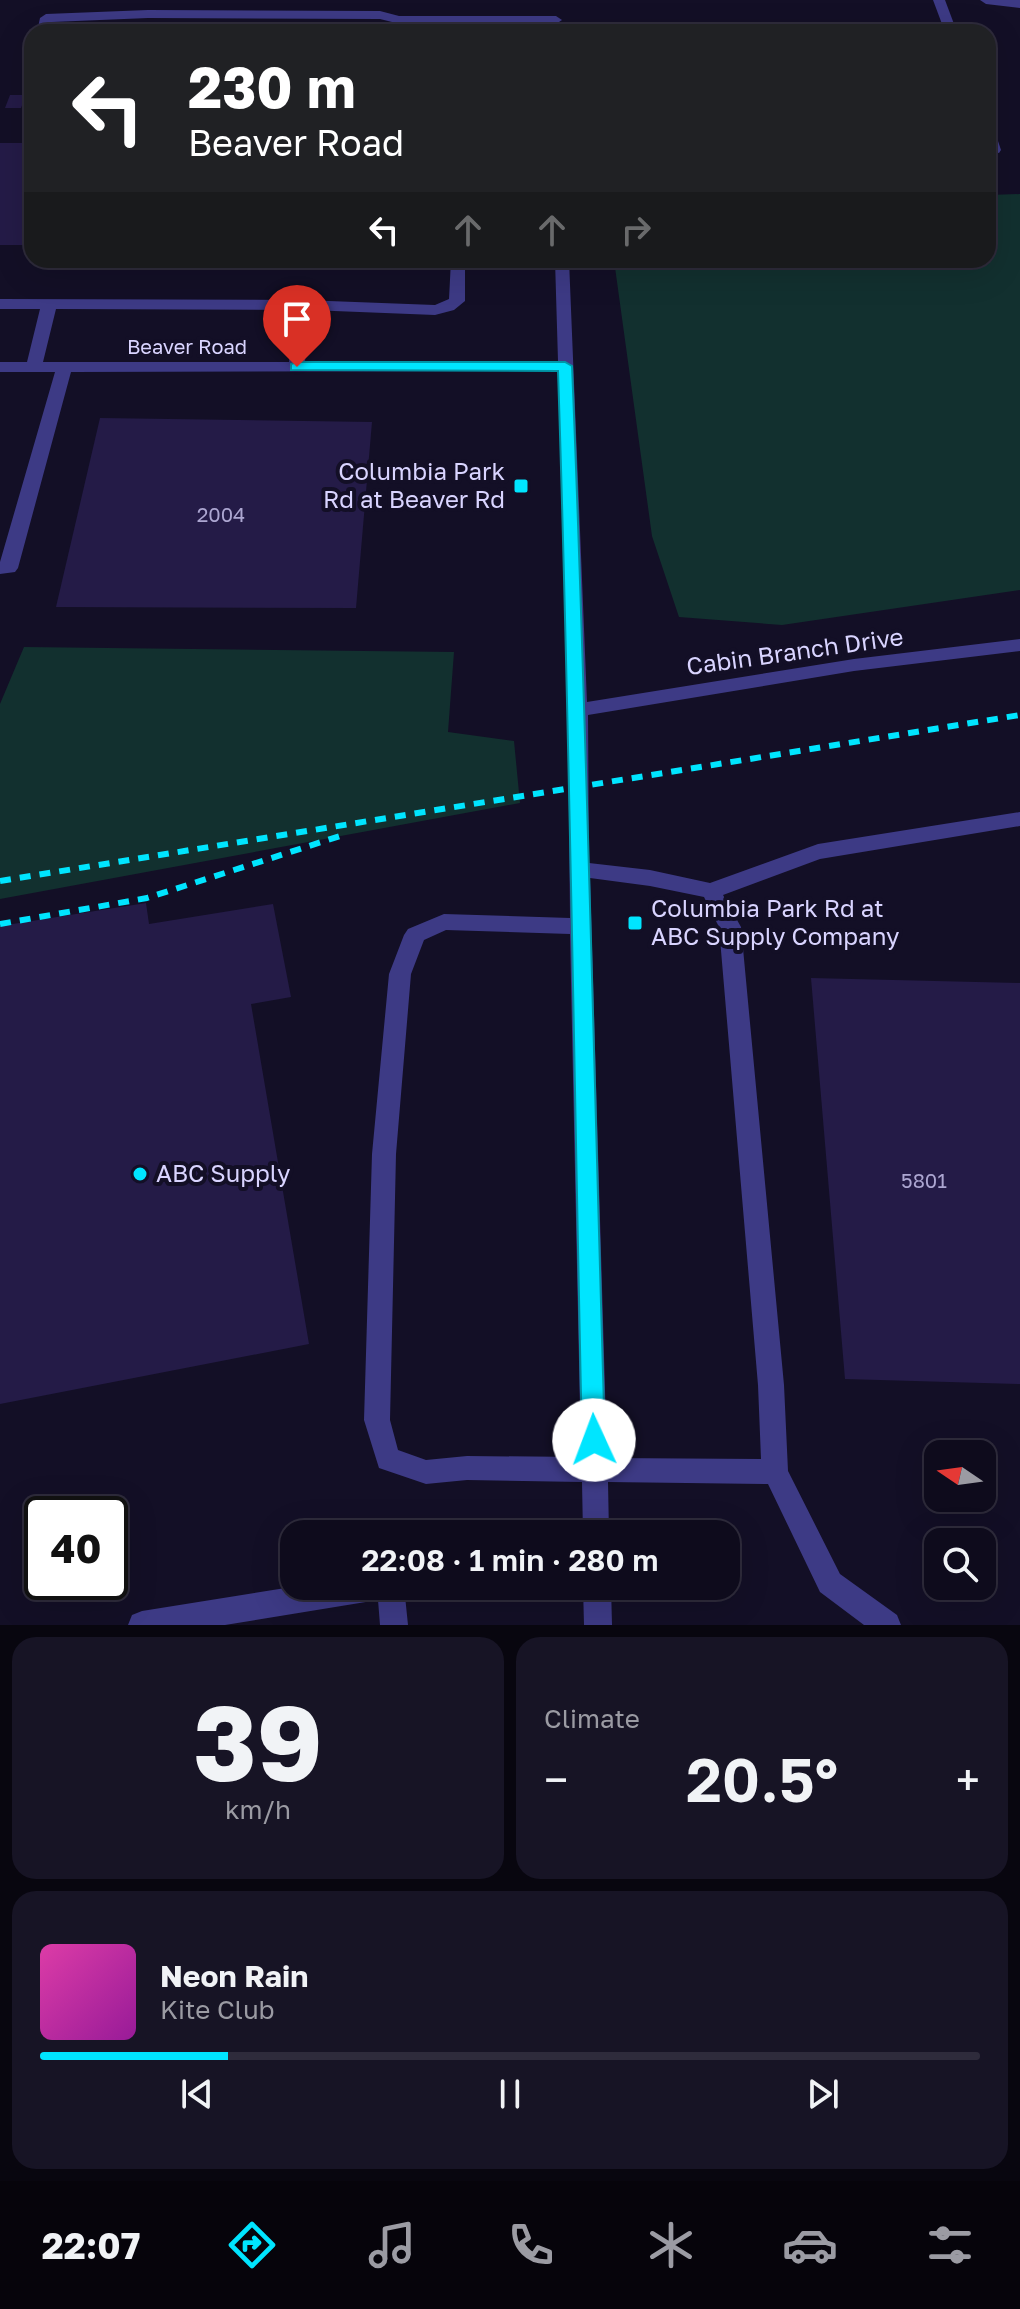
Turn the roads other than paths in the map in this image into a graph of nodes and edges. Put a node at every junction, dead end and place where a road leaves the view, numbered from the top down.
1 (939, 0) edge
2 (986, 0) edge
3 (1020, 4) edge
4 (556, 21) edge
5 (45, 24) edge
6 (395, 24) edge
7 (497, 24) edge
8 (948, 24) edge
9 (458, 268) edge
10 (562, 268) edge
11 (0, 304) edge
12 (49, 304) junction
13 (302, 305) junction
14 (565, 366) junction
15 (0, 367) edge
16 (34, 367) junction
17 (64, 367) junction
18 (297, 367) junction
19 (0, 568) edge
20 (1020, 645) edge
21 (578, 710) junction
22 (1020, 819) edge
23 (579, 869) junction
24 (711, 891) junction
25 (580, 926) junction
26 (594, 1470) junction
27 (775, 1472) junction
28 (596, 1520) edge
29 (295, 1600) edge
30 (391, 1600) edge
31 (597, 1600) edge
32 (142, 1625) edge
33 (394, 1625) edge
34 (598, 1625) edge
35 (887, 1625) edge

1 - 8 street
2 - 3 street
4 - 7 street
5 - 6 street
9 - 13 street
10 - 14 street
11 - 12 street
12 - 13 street
12 - 16 street
13 - 18 street
14 - 18 street, Beaver Road
14 - 21 street
15 - 16 street, Beaver Road
16 - 17 street, Beaver Road
17 - 18 street, Beaver Road
17 - 19 street
20 - 21 street, Cabin Branch Drive
21 - 23 street
22 - 24 street
23 - 24 street
23 - 25 street
24 - 27 street
25 - 26 street
25 - 26 street
26 - 27 street
26 - 28 street
27 - 35 street
29 - 32 street
30 - 33 street
31 - 34 street

